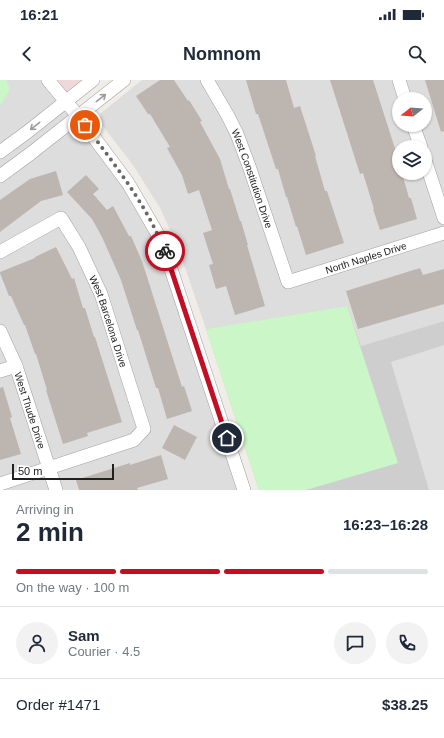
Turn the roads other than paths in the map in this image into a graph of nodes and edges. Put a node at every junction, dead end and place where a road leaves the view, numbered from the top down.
1 (48, 80) edge
2 (93, 80) edge
3 (124, 80) edge
4 (207, 80) edge
5 (399, 80) edge
6 (403, 92) edge
7 (66, 101) junction
8 (78, 116) junction
9 (0, 152) edge
10 (0, 176) edge
11 (432, 180) edge
12 (444, 218) edge
13 (444, 233) edge
14 (0, 252) edge
15 (288, 282) joint
16 (0, 331) edge
17 (16, 366) junction
18 (0, 371) edge
19 (49, 468) junction
20 (0, 484) edge
21 (56, 490) edge
22 (244, 490) edge

1 - 7 street
2 - 7 street
8 -> 3 street
4 - 15 street, West Constitution Drive
5 - 6 street
7 - 8 street
7 -> 9 street
8 - 10 street
8 - 22 street
11 - 12 street
13 - 15 street, North Naples Drive
14 - 19 street, West Barcelona Drive
16 - 17 street, West Thude Drive
17 - 18 street
17 - 19 street, West Thude Drive
19 - 20 street
19 - 21 street, West Thude Drive

